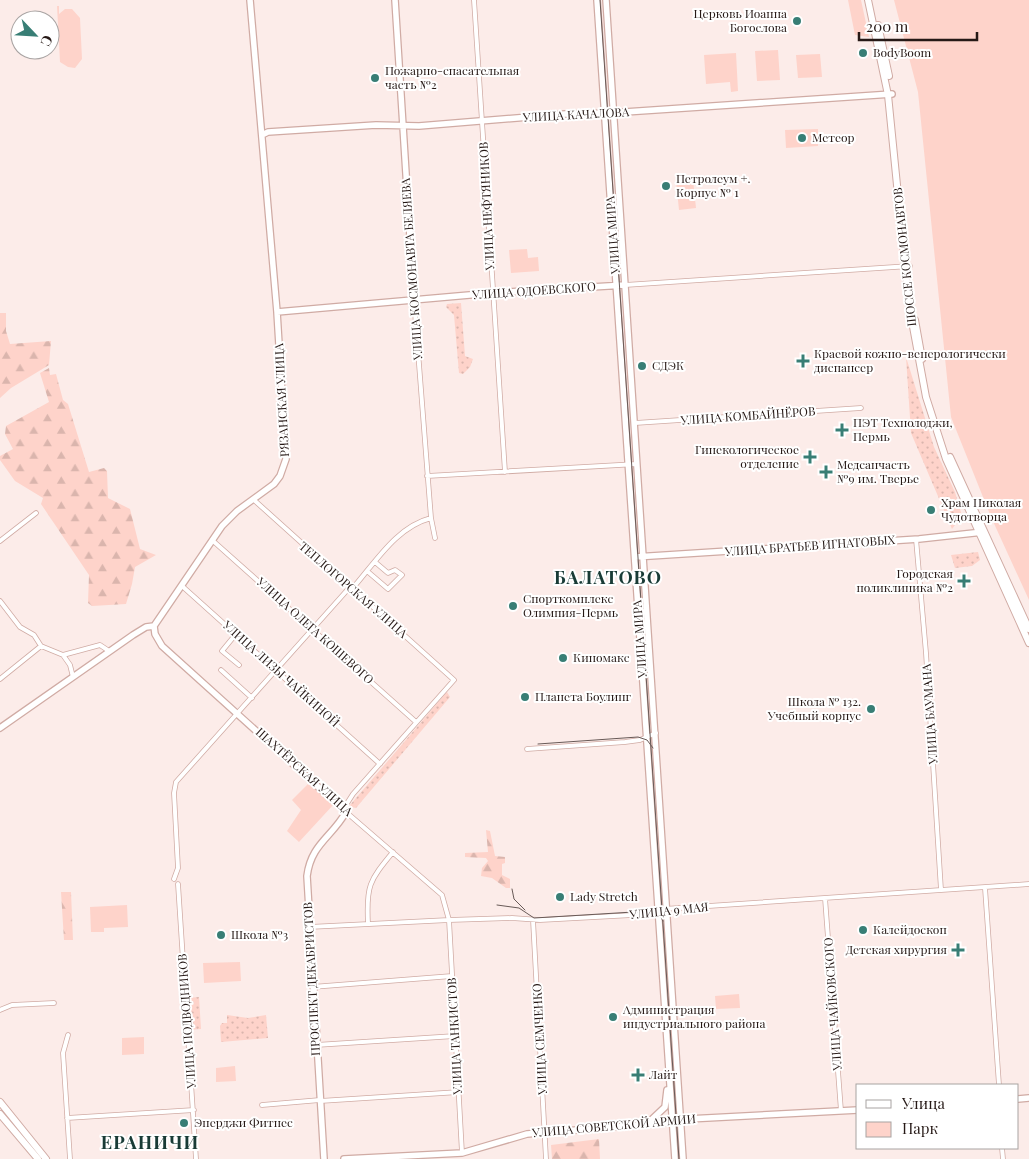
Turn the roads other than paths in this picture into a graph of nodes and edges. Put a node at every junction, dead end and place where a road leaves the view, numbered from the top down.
1 (250, 0) edge
2 (395, 0) edge
3 (474, 0) edge
4 (597, 0) edge
5 (606, 0) edge
6 (868, 0) edge
7 (872, 0) edge
8 (890, 94) junction
9 (604, 113) junction
10 (614, 113) junction
11 (482, 121) junction
12 (403, 126) junction
13 (262, 136) junction
14 (908, 266) junction
15 (625, 285) junction
16 (616, 286) junction
17 (492, 294) junction
18 (414, 300) junction
19 (278, 312) junction
20 (861, 408) dead end
21 (635, 423) junction
22 (637, 464) junction
23 (628, 465) junction
24 (504, 472) junction
25 (427, 476) junction
26 (254, 500) junction
27 (36, 513) dead end
28 (431, 518) junction
29 (982, 532) junction
30 (435, 538) dead end
31 (916, 539) junction
32 (0, 540) edge
33 (212, 540) junction
34 (634, 557) junction
35 (644, 557) junction
36 (376, 562) junction
37 (367, 571) junction
38 (182, 586) junction
39 (351, 588) junction
40 (0, 601) edge
41 (154, 626) junction
42 (313, 629) junction
43 (1029, 629) edge
44 (236, 634) junction
45 (1029, 643) edge
46 (40, 646) junction
47 (109, 651) junction
48 (63, 655) junction
49 (239, 665) dead end
50 (221, 670) dead end
51 (277, 670) junction
52 (73, 677) junction
53 (0, 679) edge
54 (454, 680) joint
55 (252, 698) junction
56 (238, 714) junction
57 (416, 722) junction
58 (0, 728) edge
59 (656, 733) junction
60 (647, 738) junction
61 (527, 749) dead end
62 (380, 764) junction
63 (345, 810) junction
64 (393, 852) junction
65 (174, 879) dead end
66 (178, 884) dead end
67 (1029, 884) edge
68 (984, 888) junction
69 (941, 890) junction
70 (825, 898) junction
71 (668, 909) junction
72 (658, 911) junction
73 (449, 920) junction
74 (533, 920) junction
75 (368, 924) junction
76 (309, 927) junction
77 (452, 976) junction
78 (312, 987) junction
79 (54, 1003) dead end
80 (0, 1010) edge
81 (68, 1035) dead end
82 (456, 1036) junction
83 (316, 1045) junction
84 (670, 1076) junction
85 (999, 1084) edge
86 (459, 1092) junction
87 (320, 1101) junction
88 (0, 1102) edge
89 (262, 1105) dead end
90 (194, 1110) junction
91 (856, 1110) edge
92 (841, 1111) junction
93 (0, 1114) edge
94 (67, 1118) junction
95 (680, 1120) junction
96 (673, 1122) junction
97 (647, 1124) junction
98 (545, 1132) junction
99 (464, 1154) edge
100 (69, 1158) edge
101 (38, 1159) edge
102 (46, 1159) edge
103 (196, 1159) edge
104 (324, 1159) edge
105 (344, 1159) edge
106 (546, 1159) edge
107 (675, 1159) edge
108 (683, 1159) edge

1 - 13 main road, РЯЗАНСКАЯ УЛИЦА
2 - 12 main road, УЛИЦА КОСМОНАВТА БЕЛЯЕВА
3 - 11 street, УЛИЦА НЕФТЯНИКОВ
4 - 9 main road, УЛИЦА МИРА
5 - 10 main road, УЛИЦА МИРА
6 - 8 main road, ШОССЕ КОСМОНАВТОВ
7 - 8 main road, ШОССЕ КОСМОНАВТОВ
8 - 10 main road, УЛИЦА КАЧАЛОВА
8 - 14 main road, ШОССЕ КОСМОНАВТОВ
9 - 10 main road, УЛИЦА КАЧАЛОВА
9 - 11 main road, УЛИЦА КАЧАЛОВА
9 - 16 main road, УЛИЦА МИРА
10 - 15 main road, УЛИЦА МИРА
11 - 12 main road, УЛИЦА КАЧАЛОВА
11 - 17 street, УЛИЦА НЕФТЯНИКОВ
12 - 13 main road, УЛИЦА КАЧАЛОВА
12 - 18 main road, УЛИЦА КОСМОНАВТА БЕЛЯЕВА
13 - 19 main road, РЯЗАНСКАЯ УЛИЦА
14 - 15 street, УЛИЦА ОДОЕВСКОГО
14 - 29 main road, ШОССЕ КОСМОНАВТОВ
15 - 16 main road, УЛИЦА ОДОЕВСКОГО
15 - 21 main road, УЛИЦА МИРА
16 - 17 main road, УЛИЦА ОДОЕВСКОГО
16 - 23 main road, УЛИЦА МИРА
17 - 18 main road, УЛИЦА ОДОЕВСКОГО
17 - 24 street, УЛИЦА НЕФТЯНИКОВ
18 - 19 main road, УЛИЦА ОДОЕВСКОГО
18 - 25 street, УЛИЦА КОСМОНАВТА БЕЛЯЕВА
19 - 26 main road, РЯЗАНСКАЯ УЛИЦА
20 - 21 street, УЛИЦА КОМБАЙНЁРОВ
21 - 22 main road, УЛИЦА МИРА
22 - 23 street
22 - 35 main road, УЛИЦА МИРА
23 - 24 street
23 - 34 main road, УЛИЦА МИРА
24 - 25 street
25 - 28 street, УЛИЦА КОСМОНАВТА БЕЛЯЕВА
26 - 33 main road, РЯЗАНСКАЯ УЛИЦА
26 - 39 street, ТЕПЛОГОРСКАЯ УЛИЦА
27 - 32 street
28 - 30 street, УЛИЦА КОСМОНАВТА БЕЛЯЕВА
28 - 36 street
29 - 31 main road, УЛИЦА БРАТЬЕВ ИГНАТОВЫХ
29 - 43 main road, ШОССЕ КОСМОНАВТОВ
29 - 45 main road, ШОССЕ КОСМОНАВТОВ
31 - 35 main road, УЛИЦА БРАТЬЕВ ИГНАТОВЫХ
31 - 69 street, УЛИЦА БАУМАНА
33 - 38 main road, РЯЗАНСКАЯ УЛИЦА
33 - 42 street, УЛИЦА ОЛЕГА КОШЕВОГО
34 - 35 main road, УЛИЦА БРАТЬЕВ ИГНАТОВЫХ
34 - 60 main road, УЛИЦА МИРА
35 - 59 main road, УЛИЦА МИРА
36 - 37 street
36 - 37 street
37 - 39 street
38 - 41 main road, РЯЗАНСКАЯ УЛИЦА
38 - 44 street, УЛИЦА ЛИЗЫ ЧАЙКИНОЙ
39 - 42 street
39 - 54 street, ТЕПЛОГОРСКАЯ УЛИЦА
40 - 46 street
41 - 47 main road
41 - 56 main road, ШАХТЁРСКАЯ УЛИЦА
42 - 51 street
42 - 57 street, УЛИЦА ОЛЕГА КОШЕВОГО
44 - 49 street
44 - 51 street, УЛИЦА ЛИЗЫ ЧАЙКИНОЙ
46 - 48 street
46 - 53 street
47 - 48 street
47 - 52 main road
48 - 52 street
50 - 55 street
51 - 55 street
51 - 62 street, УЛИЦА ЛИЗЫ ЧАЙКИНОЙ
52 - 58 main road
54 - 57 street, ПРОСПЕКТ ДЕКАБРИСТОВ
55 - 56 street
56 - 63 main road, ШАХТЁРСКАЯ УЛИЦА
56 - 65 street
57 - 62 street, ПРОСПЕКТ ДЕКАБРИСТОВ
59 - 60 street
59 - 71 main road, УЛИЦА МИРА
60 - 61 street
60 - 72 main road, УЛИЦА МИРА
62 - 63 street, ПРОСПЕКТ ДЕКАБРИСТОВ
63 - 64 street, ШАХТЁРСКАЯ УЛИЦА
63 - 76 main road, ПРОСПЕКТ ДЕКАБРИСТОВ
64 - 73 street, ШАХТЁРСКАЯ УЛИЦА
64 - 75 street
66 - 90 street, УЛИЦА ПОДВОДНИКОВ
67 - 68 street, УЛИЦА 9 МАЯ
68 - 69 street, УЛИЦА 9 МАЯ
68 - 85 street
69 - 70 street, УЛИЦА 9 МАЯ
70 - 71 street, УЛИЦА 9 МАЯ
70 - 92 street, УЛИЦА ЧАЙКОВСКОГО
71 - 72 street, УЛИЦА 9 МАЯ
71 - 95 main road, УЛИЦА МИРА
72 - 74 street, УЛИЦА 9 МАЯ
72 - 84 main road, УЛИЦА МИРА
73 - 74 street, УЛИЦА 9 МАЯ
73 - 75 street, УЛИЦА 9 МАЯ
73 - 77 street, УЛИЦА ТАНКИСТОВ
74 - 98 street, УЛИЦА СЕМЧЕНКО
75 - 76 street, УЛИЦА 9 МАЯ
76 - 78 main road, ПРОСПЕКТ ДЕКАБРИСТОВ
77 - 78 street
77 - 82 street, УЛИЦА ТАНКИСТОВ
78 - 83 main road, ПРОСПЕКТ ДЕКАБРИСТОВ
79 - 80 street
81 - 94 street
82 - 83 street
82 - 86 street, УЛИЦА ТАНКИСТОВ
83 - 87 main road, ПРОСПЕКТ ДЕКАБРИСТОВ
84 - 96 main road, УЛИЦА МИРА
84 - 97 main road
86 - 87 street
86 - 99 street, УЛИЦА ТАНКИСТОВ
87 - 89 street
87 - 104 main road, ПРОСПЕКТ ДЕКАБРИСТОВ
88 - 102 main road
90 - 94 street
90 - 103 street, УЛИЦА ПОДВОДНИКОВ
91 - 92 main road, УЛИЦА СОВЕТСКОЙ АРМИИ
92 - 95 main road, УЛИЦА СОВЕТСКОЙ АРМИИ
93 - 101 main road
94 - 100 street
95 - 96 main road, УЛИЦА СОВЕТСКОЙ АРМИИ
95 - 108 main road, УЛИЦА МИРА
96 - 97 main road, УЛИЦА СОВЕТСКОЙ АРМИИ
96 - 107 main road, УЛИЦА МИРА
97 - 98 main road, УЛИЦА СОВЕТСКОЙ АРМИИ
98 - 99 main road, УЛИЦА СОВЕТСКОЙ АРМИИ
98 - 106 street, УЛИЦА СЕМЧЕНКО
99 - 105 main road, УЛИЦА СОВЕТСКОЙ АРМИИ

